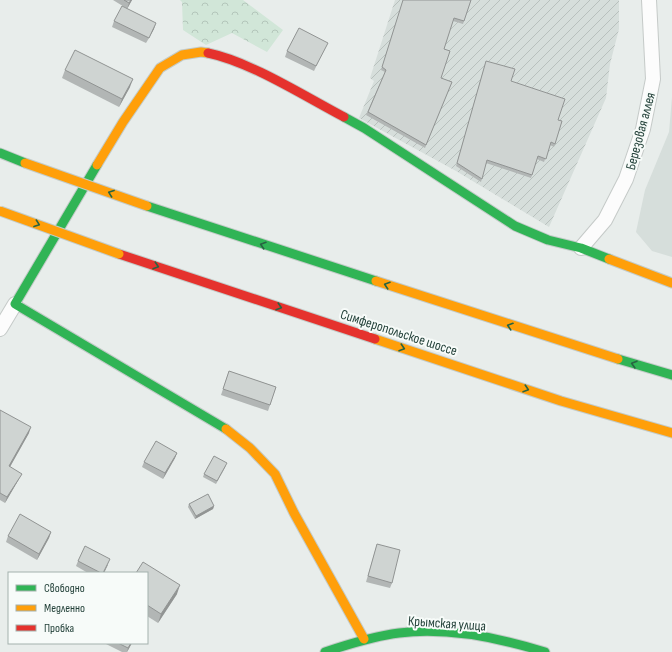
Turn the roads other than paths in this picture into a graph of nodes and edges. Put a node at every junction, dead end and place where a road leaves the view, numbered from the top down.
1 (649, 0) edge
2 (0, 153) edge
3 (0, 211) edge
4 (581, 248) junction
5 (672, 283) edge
6 (15, 304) junction
7 (0, 329) edge
8 (672, 375) edge
9 (672, 433) edge
10 (364, 639) junction
11 (325, 652) edge
12 (545, 652) edge

1 - 4 street, Березовая аллея
8 -> 2 main road, bridge
3 -> 9 main road, Симферопольское шоссе, bridge
4 - 5 main road
4 - 6 main road
6 - 7 street
6 - 10 main road
10 - 11 main road, Крымская улица
10 - 12 main road, Крымская улица

